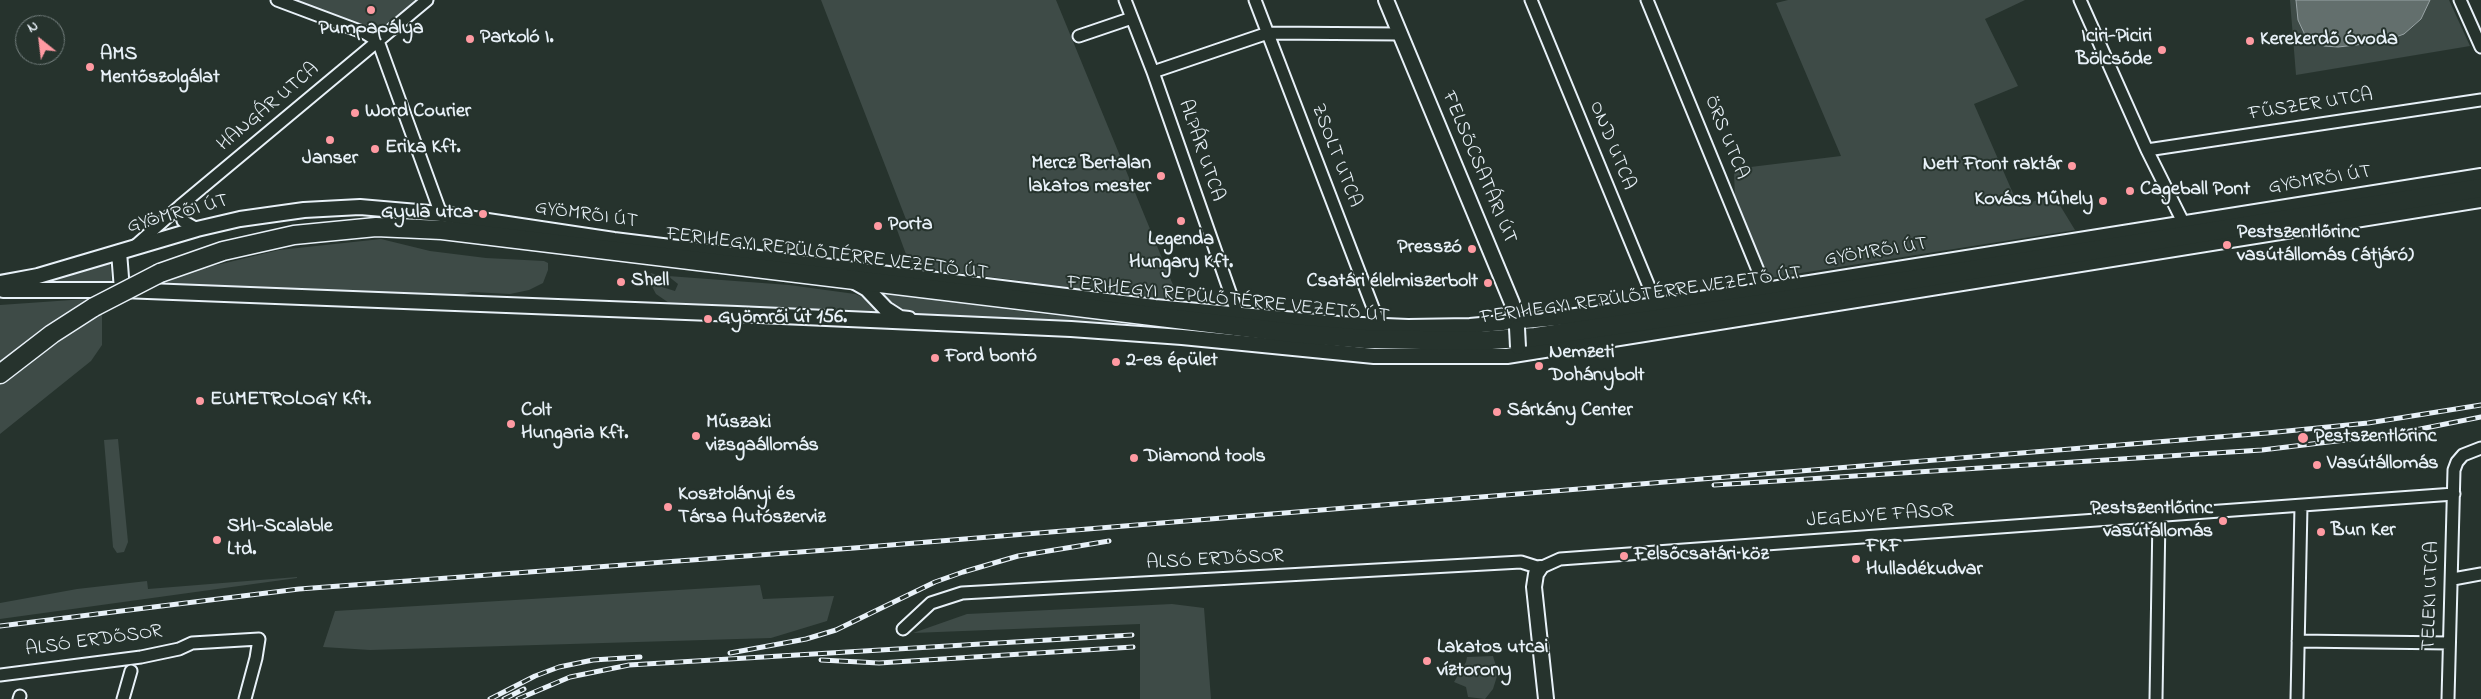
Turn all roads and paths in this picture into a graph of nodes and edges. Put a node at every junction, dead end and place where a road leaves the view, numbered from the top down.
1 (277, 0) edge
2 (427, 0) edge
3 (1125, 0) edge
4 (1255, 0) edge
5 (1386, 0) edge
6 (1531, 0) edge
7 (1647, 0) edge
8 (2080, 0) edge
9 (2460, 0) edge
10 (1132, 18) junction
11 (1268, 33) junction
12 (1400, 34) junction
13 (1079, 36) dead end
14 (378, 41) junction
15 (2481, 47) edge
16 (1153, 72) junction
17 (2481, 100) edge
18 (2147, 150) junction
19 (2481, 176) edge
20 (2481, 188) edge
21 (2481, 200) edge
22 (180, 206) junction
23 (441, 214) junction
24 (2184, 224) junction
25 (197, 229) junction
26 (134, 248) junction
27 (119, 252) junction
28 (848, 278) junction
29 (0, 283) edge
30 (0, 290) edge
31 (122, 290) junction
32 (1766, 290) junction
33 (1657, 306) junction
34 (1238, 315) junction
35 (934, 323) junction
36 (1516, 324) junction
37 (1380, 326) junction
38 (1519, 351) junction
39 (0, 374) edge
40 (2481, 448) edge
41 (2454, 494) junction
42 (2301, 506) junction
43 (2159, 516) junction
44 (1540, 568) junction
45 (2481, 574) edge
46 (2453, 579) junction
47 (903, 629) dead end
48 (2298, 641) junction
49 (2449, 644) junction
50 (131, 671) dead end
51 (0, 675) edge
52 (124, 699) edge
53 (245, 699) edge
54 (1546, 699) edge
55 (2156, 699) edge
56 (2297, 699) edge
57 (2448, 699) edge

1 - 14 street
2 - 14 street, HANGÁR UTCA
3 - 10 street, ALPÁR UTCA
4 - 11 street, ZSOLT UTCA
5 - 12 street, FELSŐCSATÁRI ÚT
6 - 33 street, OND UTCA
7 - 32 street, ÖRS UTCA
8 - 18 street
9 - 15 street
10 - 13 street
10 - 16 street, ALPÁR UTCA
11 - 12 street
11 - 16 street
11 - 37 street, ZSOLT UTCA
12 - 36 street, FELSŐCSATÁRI ÚT
14 - 22 street, HANGÁR UTCA
14 - 23 street
16 - 34 street, ALPÁR UTCA
17 - 18 street, FŰSZER UTCA
18 - 24 street
19 - 24 street, GYÖMRŐI ÚT
20 - 28 main road, FERIHEGYI REPÜLŐTÉRRE VEZETŐ ÚT
21 - 38 street
22 - 25 street
22 - 26 street, HANGÁR UTCA
23 - 25 street, GYÖMRŐI ÚT
23 - 34 street, GYÖMRŐI ÚT
24 - 32 street, GYÖMRŐI ÚT
25 - 26 street, GYÖMRŐI ÚT
26 - 27 street, GYÖMRŐI ÚT
27 - 29 street, GYÖMRŐI ÚT
27 - 31 street
28 - 35 street
28 - 39 main road, FERIHEGYI REPÜLŐTÉRRE VEZETŐ ÚT, bridge
30 - 31 street
31 - 35 street
32 - 33 street, GYÖMRŐI ÚT
33 - 36 street, GYÖMRŐI ÚT
34 - 37 street, GYÖMRŐI ÚT
35 - 38 street
36 - 37 street, GYÖMRŐI ÚT
36 - 38 street, FELSŐCSATÁRI ÚT, bridge
40 - 41 street, TELEKI UTCA
41 - 42 street, JEGENYE FASOR
41 - 46 street, TELEKI UTCA
42 - 43 street, JEGENYE FASOR
42 - 48 street
43 - 44 street, JEGENYE FASOR
43 - 55 street
44 - 47 street, ALSÓ ERDŐSOR
44 - 54 street
45 - 46 street
46 - 49 street, TELEKI UTCA
48 - 49 street
48 - 56 street
49 - 57 street, TELEKI UTCA
50 - 52 street
51 - 53 street, ALSÓ ERDŐSOR

